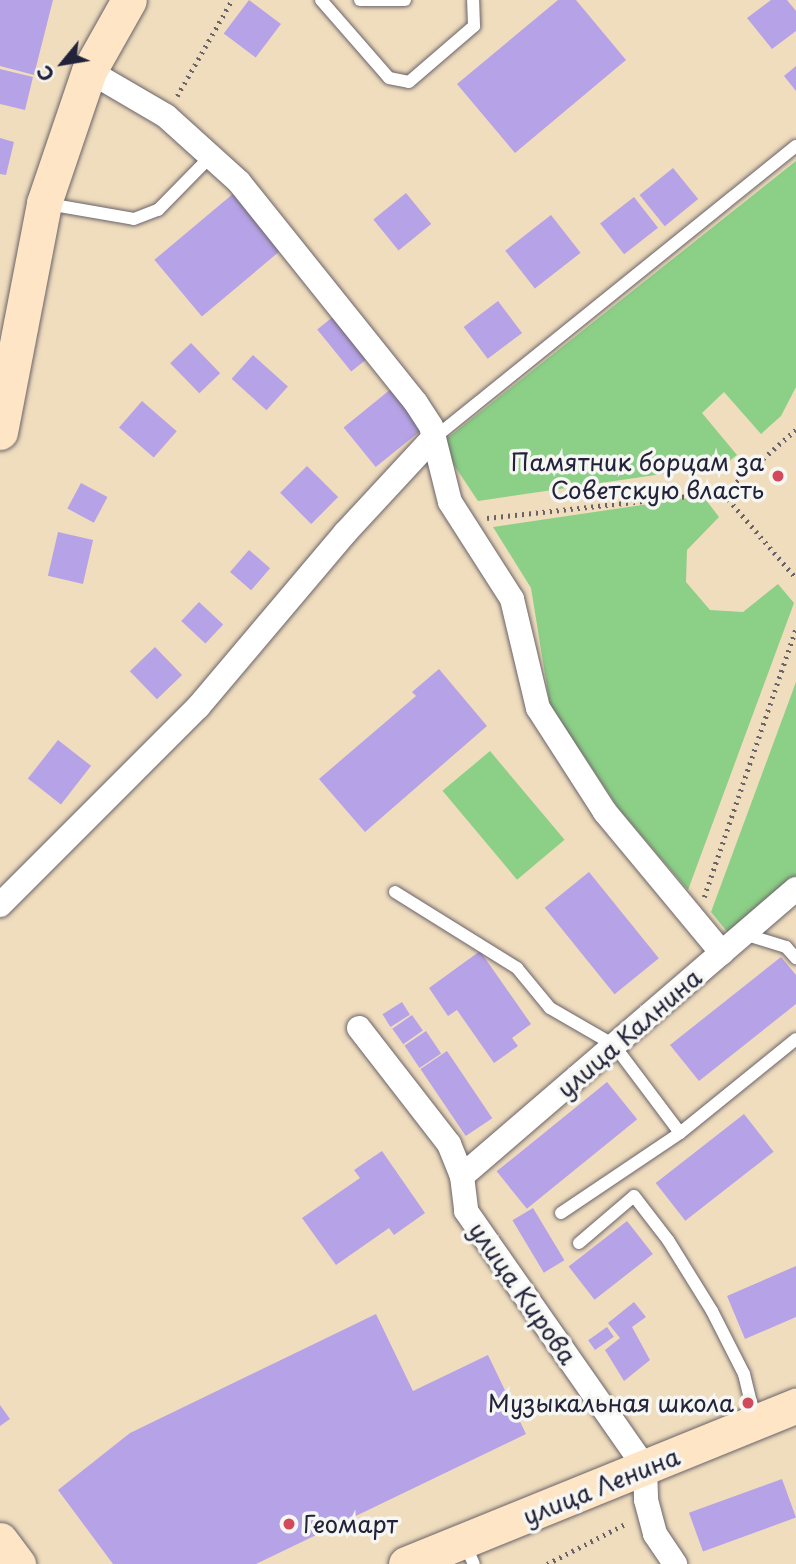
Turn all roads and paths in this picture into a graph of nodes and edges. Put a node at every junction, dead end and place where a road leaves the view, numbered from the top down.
1 (130, 0) edge
2 (232, 0) edge
3 (321, 0) edge
4 (360, 0) edge
5 (405, 0) edge
6 (473, 0) edge
7 (89, 71) junction
8 (166, 116) junction
9 (796, 146) edge
10 (212, 155) junction
11 (44, 203) junction
12 (796, 430) edge
13 (0, 432) edge
14 (433, 438) junction
15 (726, 492) junction
16 (462, 521) junction
17 (796, 578) edge
18 (796, 629) edge
19 (796, 889) edge
20 (395, 892) dead end
21 (0, 905) edge
22 (696, 921) junction
23 (744, 934) junction
24 (722, 953) junction
25 (796, 958) edge
26 (359, 1028) dead end
27 (796, 1039) edge
28 (614, 1045) junction
29 (680, 1133) junction
30 (462, 1176) junction
31 (561, 1213) dead end
32 (579, 1243) dead end
33 (796, 1406) edge
34 (756, 1423) junction
35 (645, 1468) junction
36 (649, 1512) junction
37 (0, 1540) edge
38 (469, 1553) edge
39 (18, 1564) edge
40 (406, 1564) edge
41 (547, 1564) edge
42 (675, 1564) edge

1 - 7 main road
2 - 8 path
3 - 6 lane
4 - 5 lane
7 - 8 street
7 - 11 main road
8 - 10 street
9 - 14 lane
10 - 11 lane
10 - 14 street
11 - 13 main road
12 - 15 path
14 - 16 street
14 - 21 street
15 - 16 path
15 - 17 path
16 - 22 street
18 - 22 path
19 - 23 street, улица Калнина
20 - 28 lane
22 - 24 street
23 - 24 street, улица Калнина
23 - 25 lane
24 - 28 street, улица Калнина
26 - 30 street, улица Кирова
27 - 29 lane
28 - 29 lane
28 - 30 street, улица Калнина
29 - 31 lane
30 - 35 street, улица Кирова
32 - 34 lane
33 - 34 main road, улица Ленина
34 - 35 main road, улица Ленина
35 - 36 street, улица Кирова
35 - 38 main road, улица Ленина
36 - 41 path
36 - 42 street, улица Кирова
37 - 39 main road
38 - 40 main road, улица Ленина

